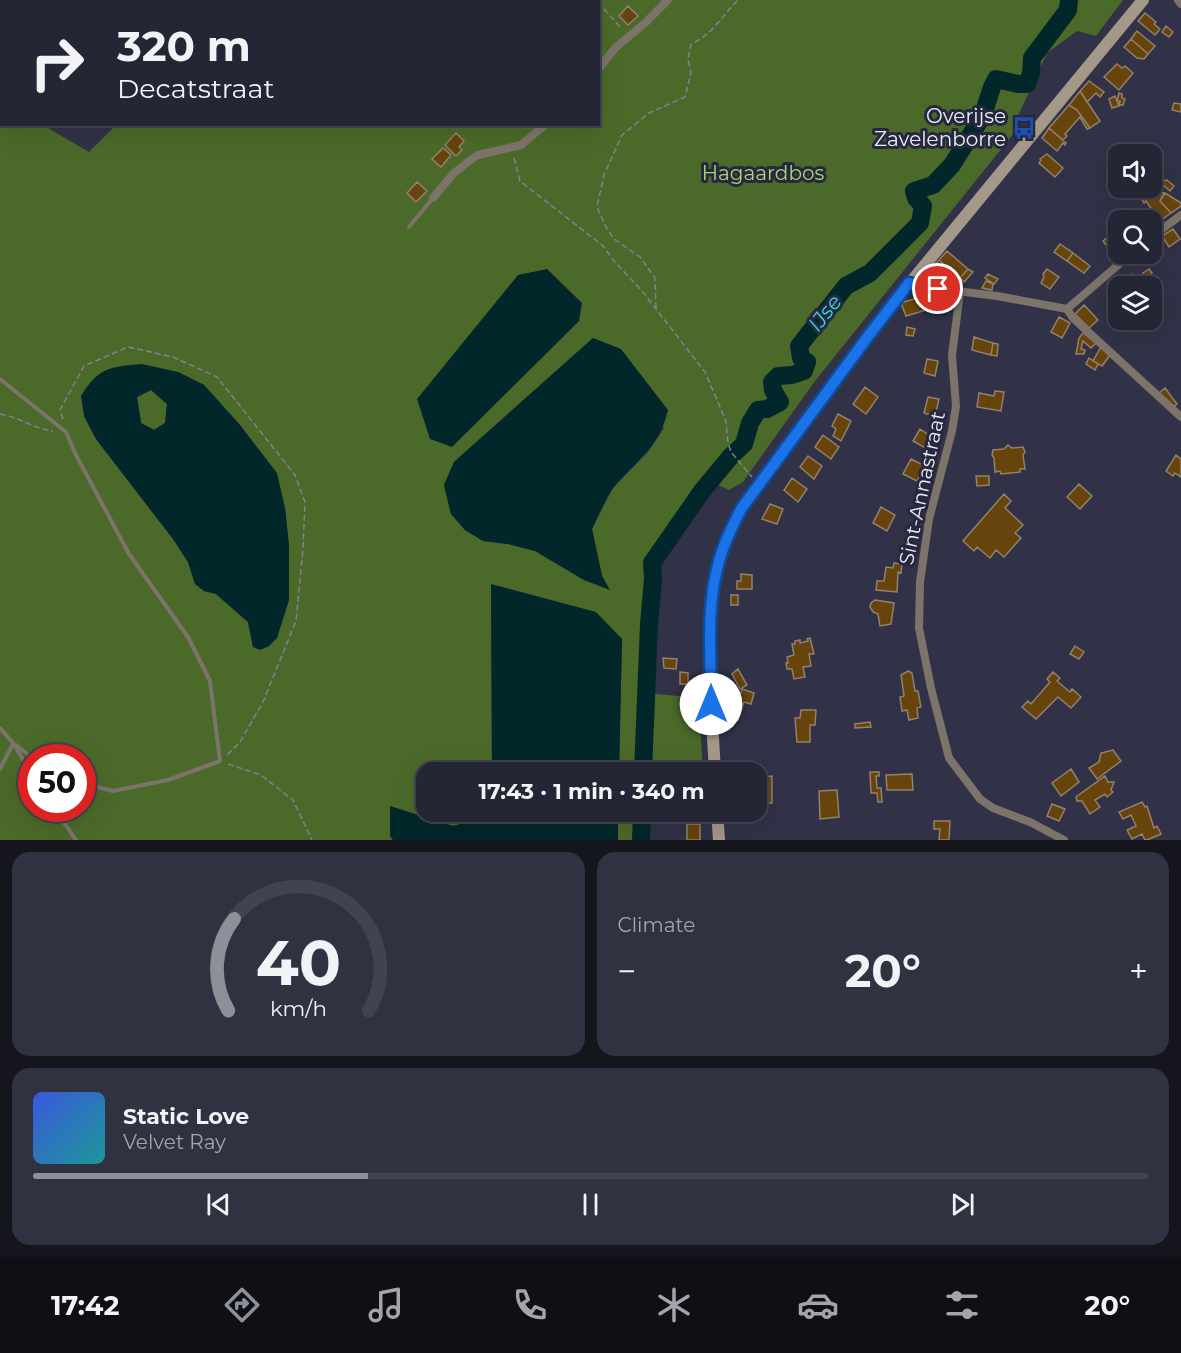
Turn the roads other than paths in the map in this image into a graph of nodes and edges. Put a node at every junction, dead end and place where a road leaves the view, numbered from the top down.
1 (668, 0) edge
2 (1143, 0) edge
3 (1178, 0) edge
4 (1181, 4) edge
5 (600, 67) edge
6 (544, 126) edge
7 (433, 198) joint
8 (1181, 215) edge
9 (409, 227) dead end
10 (1162, 229) edge
11 (1119, 264) edge
12 (909, 283) junction
13 (960, 292) junction
14 (1067, 309) junction
15 (0, 379) edge
16 (1181, 417) edge
17 (0, 728) edge
18 (13, 743) junction
19 (18, 747) edge
20 (18, 751) edge
21 (714, 762) edge
22 (0, 769) edge
23 (96, 787) edge
24 (64, 822) edge
25 (718, 822) edge
26 (76, 840) edge
27 (719, 840) edge
28 (1064, 840) edge

1 - 5 street
2 - 12 main road
3 - 4 street
6 - 7 street
7 - 9 lane
8 - 10 street
11 - 14 street
12 - 13 street
12 - 21 main road
13 - 14 street
13 - 28 street, Sint-Annastraat
14 - 16 street
15 - 23 lane
17 - 18 lane
18 - 19 lane
18 - 20 lane
18 - 22 lane
24 - 26 lane
25 - 27 main road

